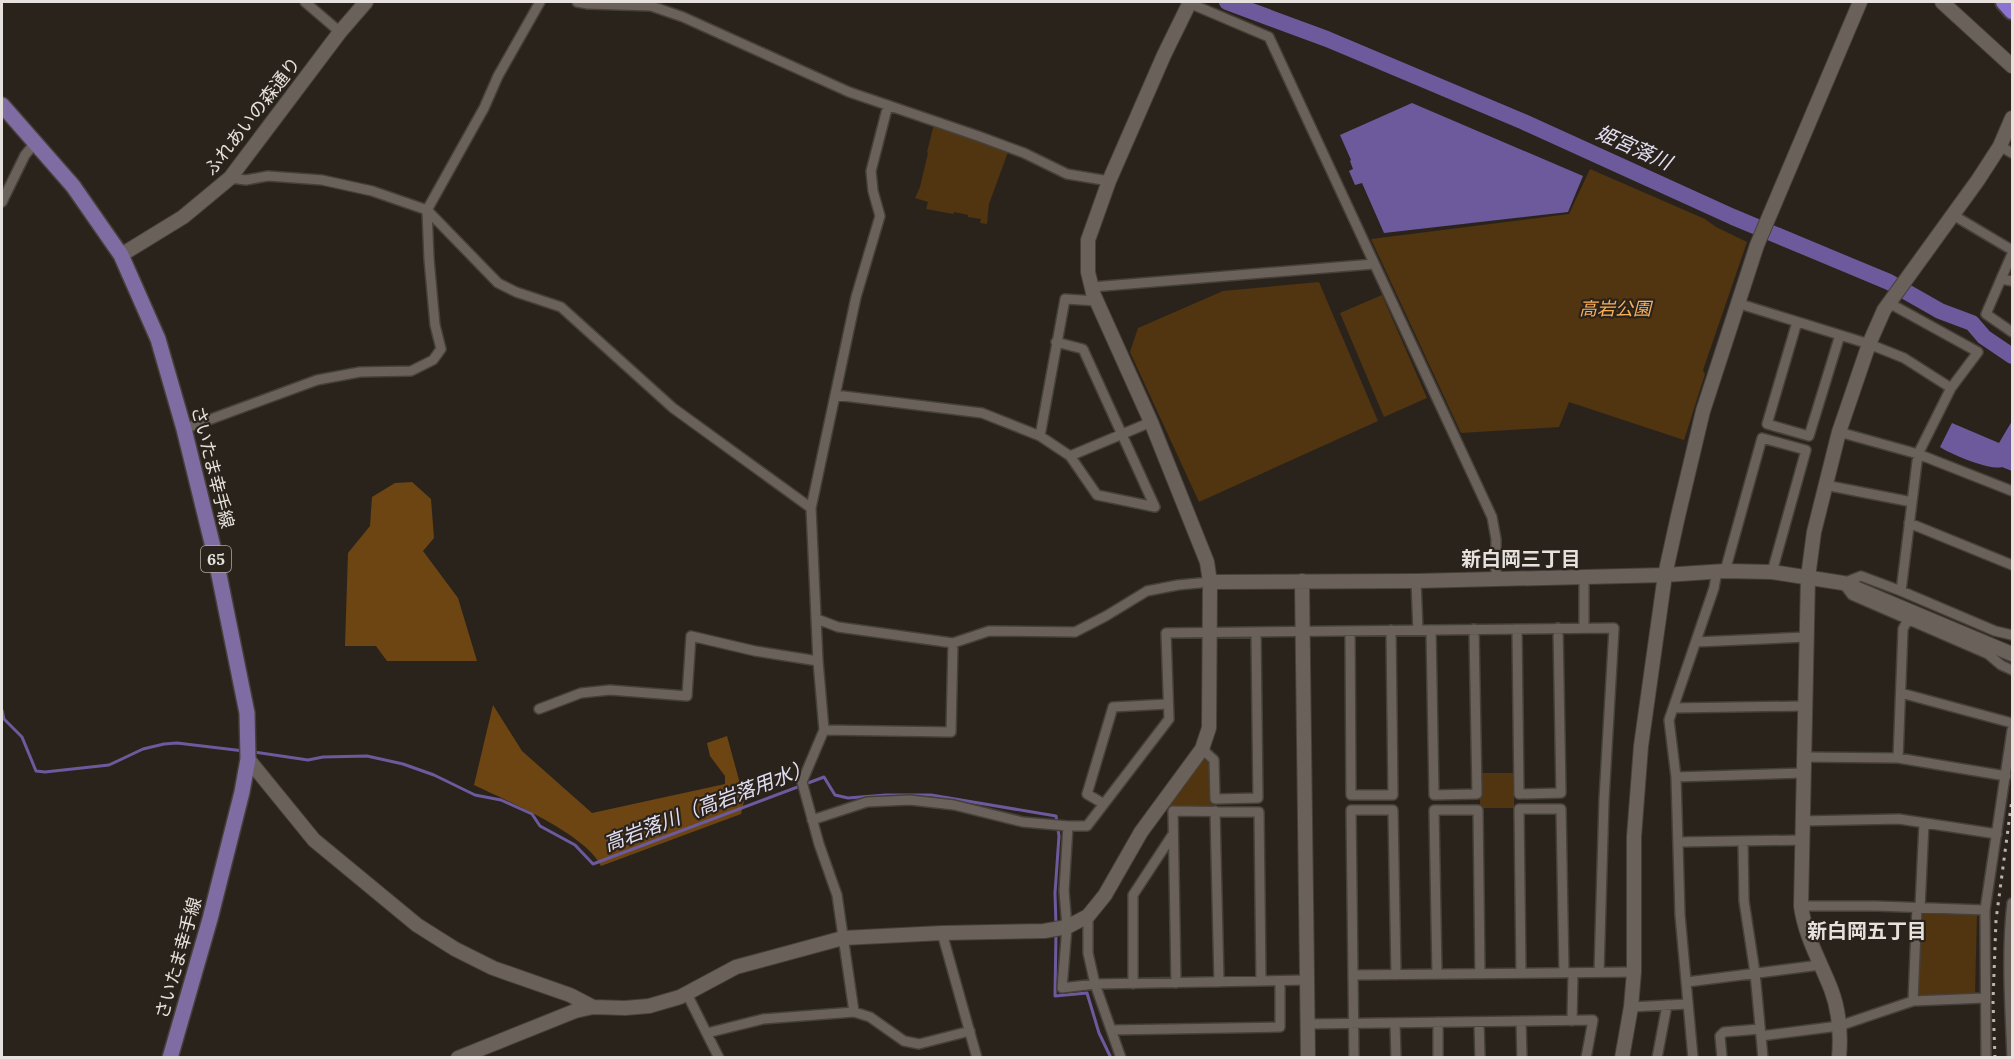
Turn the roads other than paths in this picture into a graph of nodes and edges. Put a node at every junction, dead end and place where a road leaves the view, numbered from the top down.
1 (305, 2) edge
2 (366, 2) edge
3 (540, 2) edge
4 (577, 2) edge
5 (1189, 2) edge
6 (1860, 2) edge
7 (1942, 2) edge
8 (2004, 2) edge
9 (2013, 11) edge
10 (340, 32) junction
11 (2013, 66) edge
12 (2, 105) edge
13 (888, 105) junction
14 (2013, 118) edge
15 (35, 143) junction
16 (2000, 146) junction
17 (2013, 153) edge
18 (230, 178) junction
19 (1109, 182) junction
20 (2, 202) edge
21 (427, 210) junction
22 (1953, 215) junction
23 (2013, 252) edge
24 (121, 255) junction
25 (1374, 264) junction
26 (2001, 279) junction
27 (2013, 282) edge
28 (1092, 287) junction
29 (1097, 301) junction
30 (1737, 303) junction
31 (1889, 303) junction
32 (1797, 322) junction
33 (2013, 332) edge
34 (1840, 335) junction
35 (1056, 342) junction
36 (1869, 344) junction
37 (1951, 388) junction
38 (835, 395) junction
39 (1151, 422) junction
40 (184, 429) junction
41 (1839, 432) junction
42 (1122, 434) junction
43 (1040, 436) junction
44 (1918, 454) junction
45 (1070, 456) junction
46 (1825, 485) junction
47 (2013, 491) edge
48 (1912, 502) junction
49 (811, 508) junction
50 (1909, 523) junction
51 (2013, 565) edge
52 (1721, 571) junction
53 (1772, 572) junction
54 (1665, 575) junction
55 (1584, 577) junction
56 (1808, 577) junction
57 (1496, 580) junction
58 (1302, 581) junction
59 (1416, 581) junction
60 (1210, 582) junction
61 (1843, 583) junction
62 (1900, 591) junction
63 (1908, 619) junction
64 (817, 620) junction
65 (1558, 628) junction
66 (1584, 628) junction
67 (1474, 629) junction
68 (1517, 629) junction
69 (1390, 630) junction
70 (1418, 630) junction
71 (1431, 630) junction
72 (1301, 631) junction
73 (1350, 631) junction
74 (1210, 632) junction
75 (1256, 632) junction
76 (2013, 635) edge
77 (1806, 637) junction
78 (1696, 642) junction
79 (953, 643) junction
80 (2013, 654) edge
81 (818, 661) junction
82 (2013, 670) edge
83 (1901, 693) junction
84 (1168, 704) junction
85 (1804, 706) junction
86 (1673, 708) junction
87 (539, 709) dead end
88 (2013, 723) edge
89 (824, 730) junction
90 (2013, 730) edge
91 (1202, 749) junction
92 (1804, 757) junction
93 (1898, 758) junction
94 (248, 759) junction
95 (1804, 773) junction
96 (2006, 776) junction
97 (1676, 777) junction
98 (1104, 804) junction
99 (1215, 811) junction
100 (812, 820) junction
101 (1802, 820) junction
102 (1924, 823) junction
103 (1068, 826) junction
104 (1173, 834) junction
105 (1997, 834) junction
106 (1802, 840) junction
107 (1743, 841) junction
108 (1679, 842) junction
109 (2013, 903) edge
110 (1801, 906) junction
111 (1918, 907) junction
112 (1985, 910) junction
113 (1088, 916) junction
114 (2011, 922) edge
115 (1067, 927) junction
116 (942, 933) junction
117 (843, 938) junction
118 (1820, 965) junction
119 (1599, 972) junction
120 (1634, 972) junction
121 (1521, 973) junction
122 (1568, 973) junction
123 (1755, 973) junction
124 (1437, 974) junction
125 (1480, 974) junction
126 (1353, 975) junction
127 (1396, 975) junction
128 (1306, 980) junction
129 (1261, 981) junction
130 (1280, 981) junction
131 (1218, 982) junction
132 (1687, 982) junction
133 (1176, 983) junction
134 (1095, 984) junction
135 (1133, 984) junction
136 (687, 994) junction
137 (1984, 998) junction
138 (2011, 998) edge
139 (1913, 1001) junction
140 (1688, 1004) junction
141 (1667, 1005) junction
142 (594, 1007) junction
143 (1631, 1007) junction
144 (854, 1012) junction
145 (1572, 1020) junction
146 (1521, 1021) junction
147 (1438, 1022) junction
148 (1479, 1022) junction
149 (1353, 1023) junction
150 (1395, 1023) junction
151 (1308, 1024) junction
152 (1839, 1026) junction
153 (1112, 1030) junction
154 (970, 1031) junction
155 (1761, 1032) junction
156 (707, 1033) junction
157 (170, 1058) edge
158 (458, 1058) edge
159 (719, 1058) edge
160 (977, 1058) edge
161 (1121, 1058) edge
162 (1308, 1058) edge
163 (1354, 1058) edge
164 (1396, 1058) edge
165 (1438, 1058) edge
166 (1480, 1058) edge
167 (1522, 1058) edge
168 (1586, 1058) edge
169 (1622, 1058) edge
170 (1657, 1058) edge
171 (1693, 1058) edge
172 (1722, 1058) edge
173 (1763, 1058) edge
174 (1839, 1058) edge
175 (1986, 1058) edge
176 (2012, 1058) edge

1 - 10 street
2 - 10 street, ふれあいの森通り
3 - 21 street
4 - 13 street
5 - 19 street
5 - 25 street
6 - 30 street
7 - 11 street
8 - 9 highway
10 - 18 street, ふれあいの森通り
12 - 15 main road, さいたま幸手線 / 65
13 - 19 street
13 - 38 street
14 - 16 street
15 - 20 street
15 - 24 main road, さいたま幸手線 / 65
16 - 17 street
16 - 22 street
18 - 21 street
18 - 24 street, ふれあいの森通り
19 - 28 street
21 - 40 street
21 - 49 street
22 - 23 street
22 - 31 street
23 - 26 street
24 - 40 main road, さいたま幸手線 / 65
25 - 28 street
25 - 57 street
26 - 27 street
26 - 33 street
28 - 29 street
29 - 35 street
29 - 39 street
30 - 32 street
30 - 54 street
31 - 36 street
31 - 37 street
32 - 34 street
32 - 34 street
34 - 36 street
35 - 42 street
35 - 43 street
36 - 37 street
36 - 41 street
37 - 44 street
38 - 43 street
38 - 49 street
39 - 42 street
39 - 60 street
40 - 94 main road, さいたま幸手線 / 65
41 - 44 street
41 - 46 street
42 - 45 street
42 - 45 street
43 - 45 street
44 - 47 street
44 - 48 street
46 - 48 street
46 - 56 street
48 - 50 street
49 - 64 street
50 - 51 street
50 - 62 street
52 - 53 street
52 - 53 street
52 - 54 street
52 - 78 street
53 - 56 street
54 - 55 street
54 - 120 street
55 - 57 street
55 - 66 street
56 - 61 street
56 - 77 street
57 - 59 street
58 - 59 street
58 - 60 street
58 - 72 street
59 - 70 street
60 - 74 street
60 - 79 street
61 - 62 street
61 - 63 street
61 - 80 street
62 - 76 street
63 - 82 street
63 - 83 street
64 - 79 street
64 - 81 street
65 - 66 street
65 - 68 street
65 - 68 street
66 - 119 street
67 - 68 street
67 - 71 street
67 - 71 street
69 - 70 street
69 - 73 street
69 - 73 street
70 - 71 street
72 - 73 street
72 - 75 street
72 - 128 street
74 - 75 street
74 - 84 street
74 - 91 street
75 - 91 street
77 - 78 street
77 - 85 street
78 - 86 street
79 - 89 street
81 - 87 street
81 - 89 street
83 - 88 street
83 - 93 street
84 - 98 street
84 - 98 street
85 - 86 street
85 - 92 street
86 - 97 street
89 - 100 street
90 - 96 street
91 - 113 street
92 - 93 street
92 - 95 street
93 - 96 street
94 - 142 street
94 - 157 main road, さいたま幸手線 / 65
95 - 97 street
95 - 101 street
96 - 105 street
97 - 108 street
98 - 103 street
99 - 104 street
99 - 129 street
99 - 131 street
100 - 103 street
100 - 117 street
101 - 102 street
101 - 106 street
102 - 105 street
102 - 111 street
103 - 115 street
104 - 133 street
104 - 135 street
105 - 112 street
106 - 107 street
106 - 110 street
107 - 108 street
107 - 123 street
108 - 132 street
109 - 114 street
110 - 111 street
110 - 118 street
111 - 112 street
111 - 139 street
112 - 137 street
113 - 115 street
113 - 134 street
114 - 138 street
115 - 116 street
115 - 134 street
116 - 117 street
116 - 154 street
117 - 136 street
117 - 144 street
118 - 123 street
118 - 152 street
119 - 120 street
119 - 122 street
120 - 143 street
121 - 122 street
121 - 122 street
121 - 125 street
122 - 145 street
123 - 132 street
123 - 155 street
124 - 125 street
124 - 125 street
124 - 127 street
126 - 127 street
126 - 127 street
126 - 149 street
128 - 130 street
128 - 151 street
129 - 130 street
129 - 131 street
130 - 153 street
131 - 133 street
132 - 140 street
133 - 135 street
134 - 135 street
134 - 153 street
136 - 142 street
136 - 156 street
137 - 139 street
137 - 175 street
138 - 176 street
139 - 152 street
140 - 141 street
140 - 171 street
141 - 143 street
141 - 170 street
142 - 158 street
143 - 169 street
144 - 154 street
144 - 156 street
145 - 146 street
145 - 168 street
146 - 148 street
146 - 167 street
147 - 148 street
147 - 150 street
147 - 165 street
148 - 166 street
149 - 150 street
149 - 151 street
149 - 163 street
150 - 164 street
151 - 162 street
152 - 155 street
152 - 174 street
153 - 161 street
154 - 160 street
155 - 172 street
155 - 173 street
156 - 159 street

